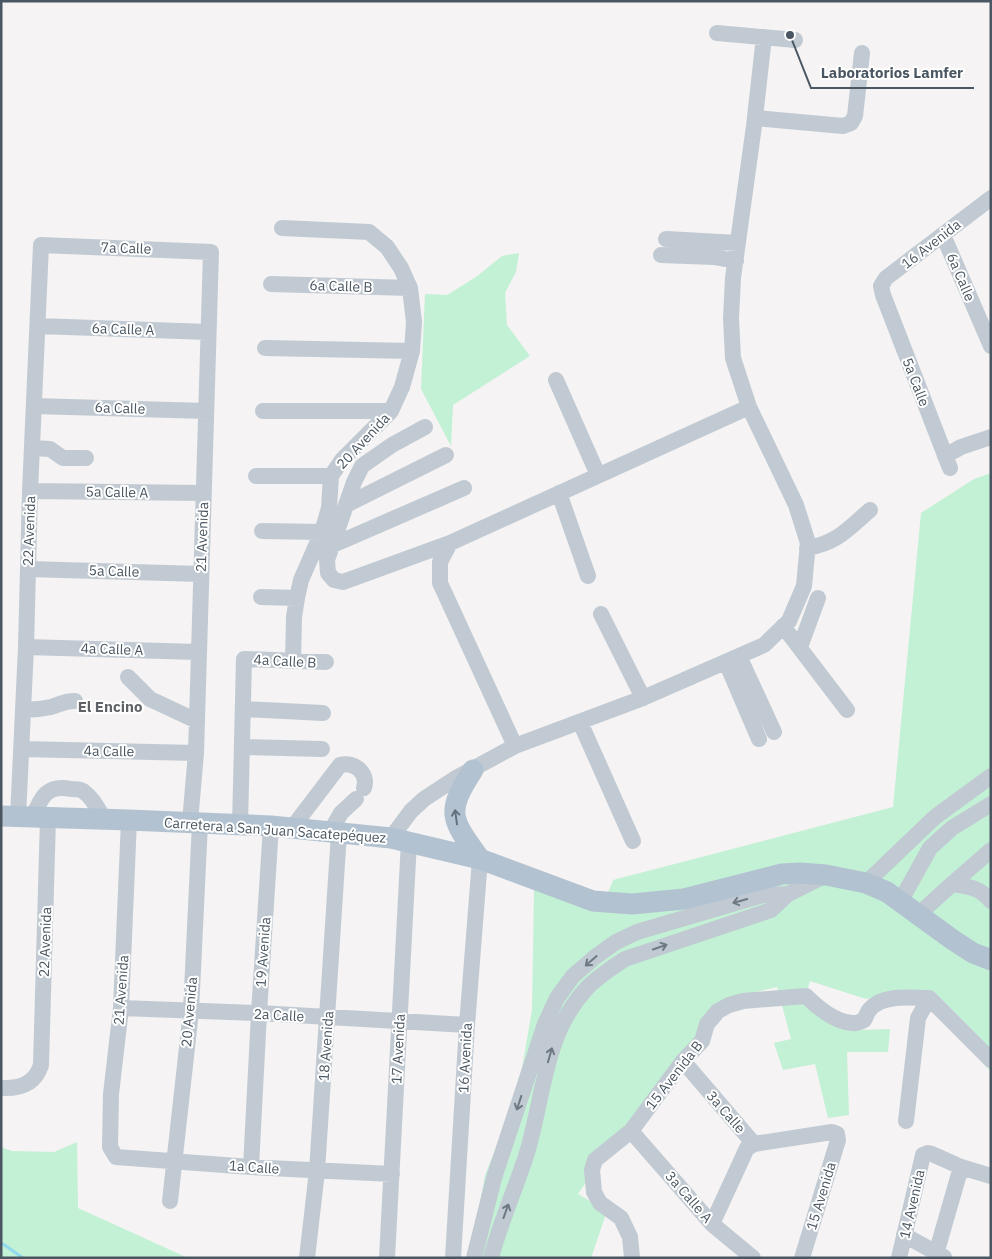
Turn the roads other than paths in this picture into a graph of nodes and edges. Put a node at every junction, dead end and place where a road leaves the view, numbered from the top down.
1 (717, 33) dead end
2 (764, 38) junction
3 (795, 40) dead end
4 (862, 53) dead end
5 (755, 118) junction
6 (991, 198) edge
7 (282, 228) dead end
8 (943, 235) junction
9 (666, 239) dead end
10 (738, 243) junction
11 (41, 245) joint
12 (211, 252) joint
13 (661, 256) dead end
14 (736, 261) junction
15 (271, 284) dead end
16 (410, 288) junction
17 (883, 295) joint
18 (38, 326) junction
19 (208, 332) junction
20 (991, 346) edge
21 (265, 348) dead end
22 (412, 351) junction
23 (556, 380) dead end
24 (34, 406) junction
25 (749, 408) junction
26 (206, 411) junction
27 (263, 411) dead end
28 (391, 411) junction
29 (425, 427) dead end
30 (991, 437) edge
31 (32, 448) junction
32 (446, 455) dead end
33 (86, 458) dead end
34 (598, 475) junction
35 (256, 476) dead end
36 (331, 476) junction
37 (464, 488) dead end
38 (30, 490) junction
39 (203, 493) junction
40 (559, 493) junction
41 (346, 505) junction
42 (870, 510) dead end
43 (262, 531) dead end
44 (322, 532) junction
45 (450, 543) junction
46 (333, 545) junction
47 (807, 548) junction
48 (28, 569) junction
49 (200, 574) junction
50 (588, 576) dead end
51 (261, 597) dead end
52 (297, 598) junction
53 (818, 598) dead end
54 (601, 614) dead end
55 (783, 626) junction
56 (26, 646) junction
57 (800, 648) junction
58 (198, 652) junction
59 (732, 659) junction
60 (293, 661) junction
61 (326, 662) dead end
62 (128, 677) dead end
63 (642, 698) junction
64 (75, 701) dead end
65 (243, 709) junction
66 (23, 710) junction
67 (847, 710) dead end
68 (323, 713) dead end
69 (197, 721) junction
70 (580, 722) junction
71 (766, 735) dead end
72 (514, 746) junction
73 (242, 747) junction
74 (21, 749) junction
75 (322, 749) dead end
76 (196, 753) junction
77 (473, 770) junction
78 (991, 776) edge
79 (991, 804) edge
80 (25, 817) edge
81 (104, 819) junction
82 (129, 820) junction
83 (195, 823) junction
84 (240, 825) junction
85 (271, 826) junction
86 (292, 828) junction
87 (335, 833) junction
88 (400, 839) junction
89 (633, 841) dead end
90 (991, 850) edge
91 (480, 859) junction
92 (826, 875) junction
93 (866, 883) junction
94 (952, 884) junction
95 (788, 894) junction
96 (991, 901) edge
97 (900, 902) junction
98 (918, 915) junction
99 (991, 960) edge
100 (929, 998) junction
101 (121, 1008) junction
102 (191, 1011) junction
103 (259, 1013) junction
104 (328, 1018) junction
105 (400, 1022) junction
106 (467, 1025) junction
107 (991, 1060) edge
108 (683, 1061) junction
109 (1, 1088) edge
110 (906, 1121) dead end
111 (631, 1131) junction
112 (837, 1134) joint
113 (754, 1144) junction
114 (116, 1157) joint
115 (174, 1161) junction
116 (251, 1167) junction
117 (961, 1167) junction
118 (317, 1171) junction
119 (392, 1174) junction
120 (991, 1176) edge
121 (170, 1201) dead end
122 (712, 1224) junction
123 (904, 1235) junction
124 (941, 1256) edge
125 (306, 1258) edge
126 (387, 1258) edge
127 (453, 1258) edge
128 (474, 1258) edge
129 (491, 1258) edge
130 (632, 1258) edge
131 (753, 1258) edge
132 (802, 1258) edge
133 (899, 1258) edge

1 - 2 street
2 - 3 street
2 - 5 street
4 - 5 street
5 - 10 street
6 - 8 street, 16 Avenida
7 - 16 street, 20 Avenida
8 - 17 street, 16 Avenida
8 - 20 street, 6a Calle
9 - 10 street
10 - 14 street
11 - 12 street, 7a Calle
11 - 18 street, 22 Avenida
12 - 19 street, 21 Avenida
13 - 14 street
14 - 25 street
15 - 16 street, 6a Calle B
16 - 22 street, 20 Avenida
17 - 30 street, 5a Calle
18 - 19 street, 6a Calle A
18 - 24 street, 22 Avenida
19 - 26 street, 21 Avenida
21 - 22 street
22 - 28 street, 20 Avenida
23 - 34 street
24 - 26 street, 6a Calle
24 - 31 street, 22 Avenida
25 - 34 street
25 - 47 street
26 - 39 street, 21 Avenida
27 - 28 street
28 - 36 street, 20 Avenida
29 - 41 street
31 - 33 street
31 - 38 street, 22 Avenida
32 - 41 street
34 - 40 street
35 - 36 street
36 - 44 street, 20 Avenida
37 - 46 street
38 - 39 street, 5a Calle A
38 - 48 street, 22 Avenida
39 - 49 street, 21 Avenida
40 - 45 street
40 - 50 street
41 - 46 street
42 - 47 street
43 - 44 street
44 - 52 street, 20 Avenida
45 - 46 street
45 - 72 street
47 - 55 street
48 - 49 street, 5a Calle
48 - 56 street, 22 Avenida
49 - 58 street, 21 Avenida
51 - 52 street
52 - 60 street, 20 Avenida
53 - 57 street
54 - 63 street
55 - 57 street
55 - 59 street
56 - 58 street, 4a Calle A
56 - 66 street, 22 Avenida
57 - 67 street
58 - 69 street, 21 Avenida
59 - 63 street
59 - 71 street
60 - 61 street, 4a Calle B
60 - 65 street, 4a Calle B
62 - 69 street
63 - 70 street
64 - 66 street
65 - 68 street
65 - 73 street
66 - 74 street, 22 Avenida
69 - 76 street, 21 Avenida
70 - 72 street
70 - 89 street
72 - 77 street
73 - 75 street
73 - 84 street
74 - 76 street, 4a Calle
74 - 80 street, 22 Avenida
76 - 83 street, 21 Avenida
77 - 88 street
91 -> 77 main road
78 - 93 street
79 - 97 street
80 - 81 main road, Carretera a San Juan Sacatepéquez
80 - 81 street
80 - 109 street, 22 Avenida
81 - 82 main road, Carretera a San Juan Sacatepéquez
82 - 83 main road, Carretera a San Juan Sacatepéquez
82 - 101 street, 21 Avenida
83 - 84 main road, Carretera a San Juan Sacatepéquez
83 - 102 street, 20 Avenida
84 - 85 main road, Carretera a San Juan Sacatepéquez
85 - 86 main road, Carretera a San Juan Sacatepéquez
85 - 103 street, 19 Avenida
86 - 87 main road, Carretera a San Juan Sacatepéquez
86 - 87 street
87 - 88 main road, Carretera a San Juan Sacatepéquez
87 - 104 street, 18 Avenida
88 - 91 main road, Carretera a San Juan Sacatepéquez
88 - 105 street, 17 Avenida
90 - 94 street
91 - 92 main road, Carretera a San Juan Sacatepéquez
91 - 106 street, 16 Avenida
92 - 93 main road, Carretera a San Juan Sacatepéquez
92 - 95 street
93 - 97 main road, Carretera a San Juan Sacatepéquez
94 - 96 street
94 - 98 street
95 -> 128 street
129 -> 95 street
97 - 98 main road, Carretera a San Juan Sacatepéquez
98 - 99 main road, Carretera a San Juan Sacatepéquez
100 - 107 street
100 - 108 street, 15 Avenida B
100 - 110 street
101 - 102 street, 2a Calle
101 - 114 street, 21 Avenida
102 - 103 street, 2a Calle
102 - 115 street, 20 Avenida
103 - 104 street, 2a Calle
103 - 116 street, 19 Avenida
104 - 105 street, 2a Calle
104 - 118 street, 18 Avenida
105 - 106 street, 2a Calle
105 - 119 street, 17 Avenida
106 - 127 street, 16 Avenida
108 - 111 street, 15 Avenida B
108 - 113 street, 3a Calle
111 - 122 street, 3a Calle A
111 - 130 street, 15 Avenida B
112 - 113 street, 3a Calle
112 - 132 street, 15 Avenida
113 - 122 street
114 - 115 street, 1a Calle
115 - 116 street, 1a Calle
115 - 121 street, 20 Avenida
116 - 118 street, 1a Calle
117 - 120 street
117 - 123 street, 14 Avenida
117 - 124 street
118 - 119 street, 1a Calle
118 - 125 street, 18 Avenida
119 - 126 street, 17 Avenida
122 - 131 street, 3a Calle A
123 - 124 street
123 - 133 street, 14 Avenida

